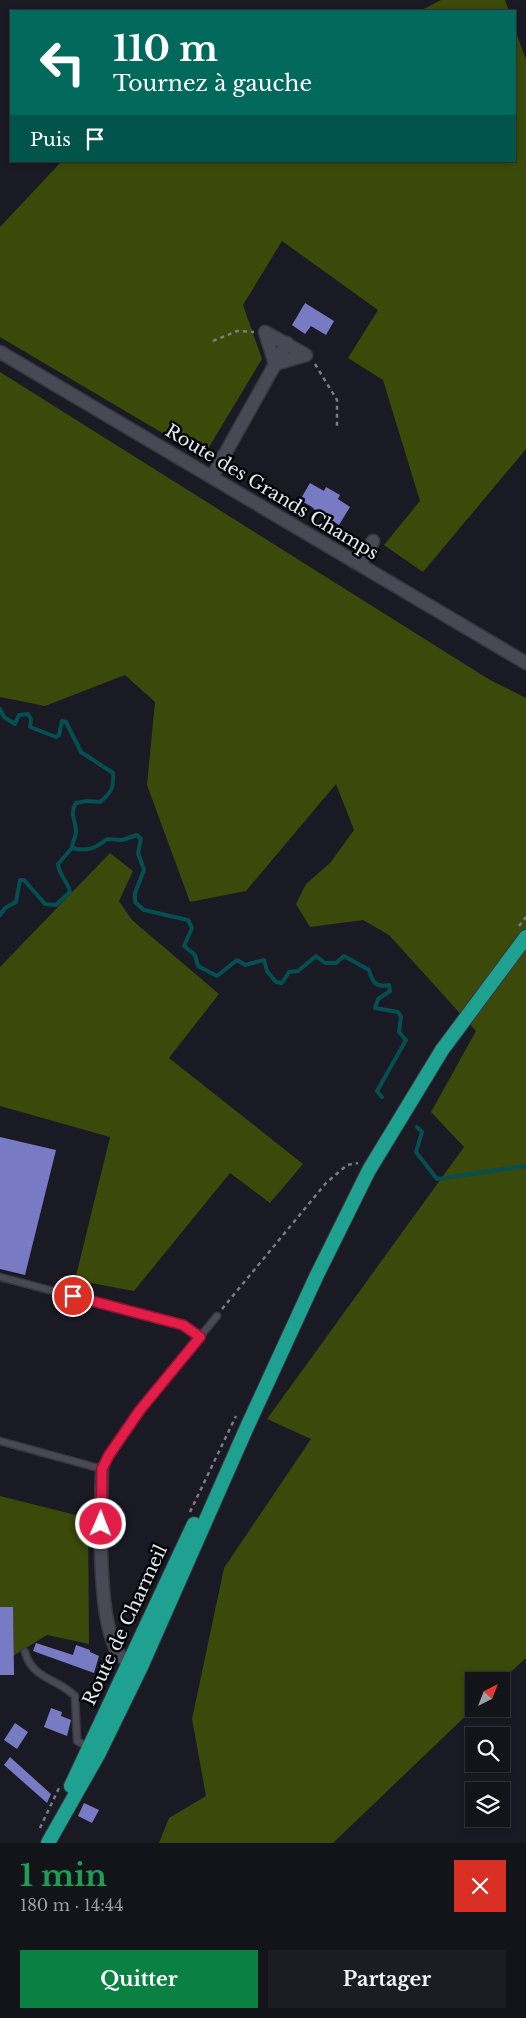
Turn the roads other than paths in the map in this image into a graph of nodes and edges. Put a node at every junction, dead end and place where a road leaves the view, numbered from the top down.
1 (287, 343) junction
2 (0, 352) edge
3 (275, 364) junction
4 (212, 477) junction
5 (373, 541) dead end
6 (360, 564) junction
7 (526, 663) edge
8 (526, 937) edge
9 (526, 944) edge
10 (494, 981) junction
11 (0, 1277) edge
12 (217, 1316) road end
13 (200, 1337) junction
14 (0, 1441) edge
15 (102, 1469) junction
16 (25, 1652) dead end
17 (135, 1664) junction
18 (94, 1750) junction
19 (46, 1843) edge

1 - 3 street
1 - 3 street
1 - 3 street
2 - 4 street, Route des Grands Champs
3 - 4 street
4 - 6 street, Route des Grands Champs
5 - 6 street
6 - 7 street, Route des Grands Champs
8 - 10 main road
9 - 10 main road
10 - 17 main road, Route de Charmeil
11 - 13 lane
12 - 13 lane
13 - 15 lane
14 - 15 lane
15 - 17 street
16 - 18 lane
17 - 18 main road, Route de Charmeil
18 - 19 main road, Route de Charmeil

